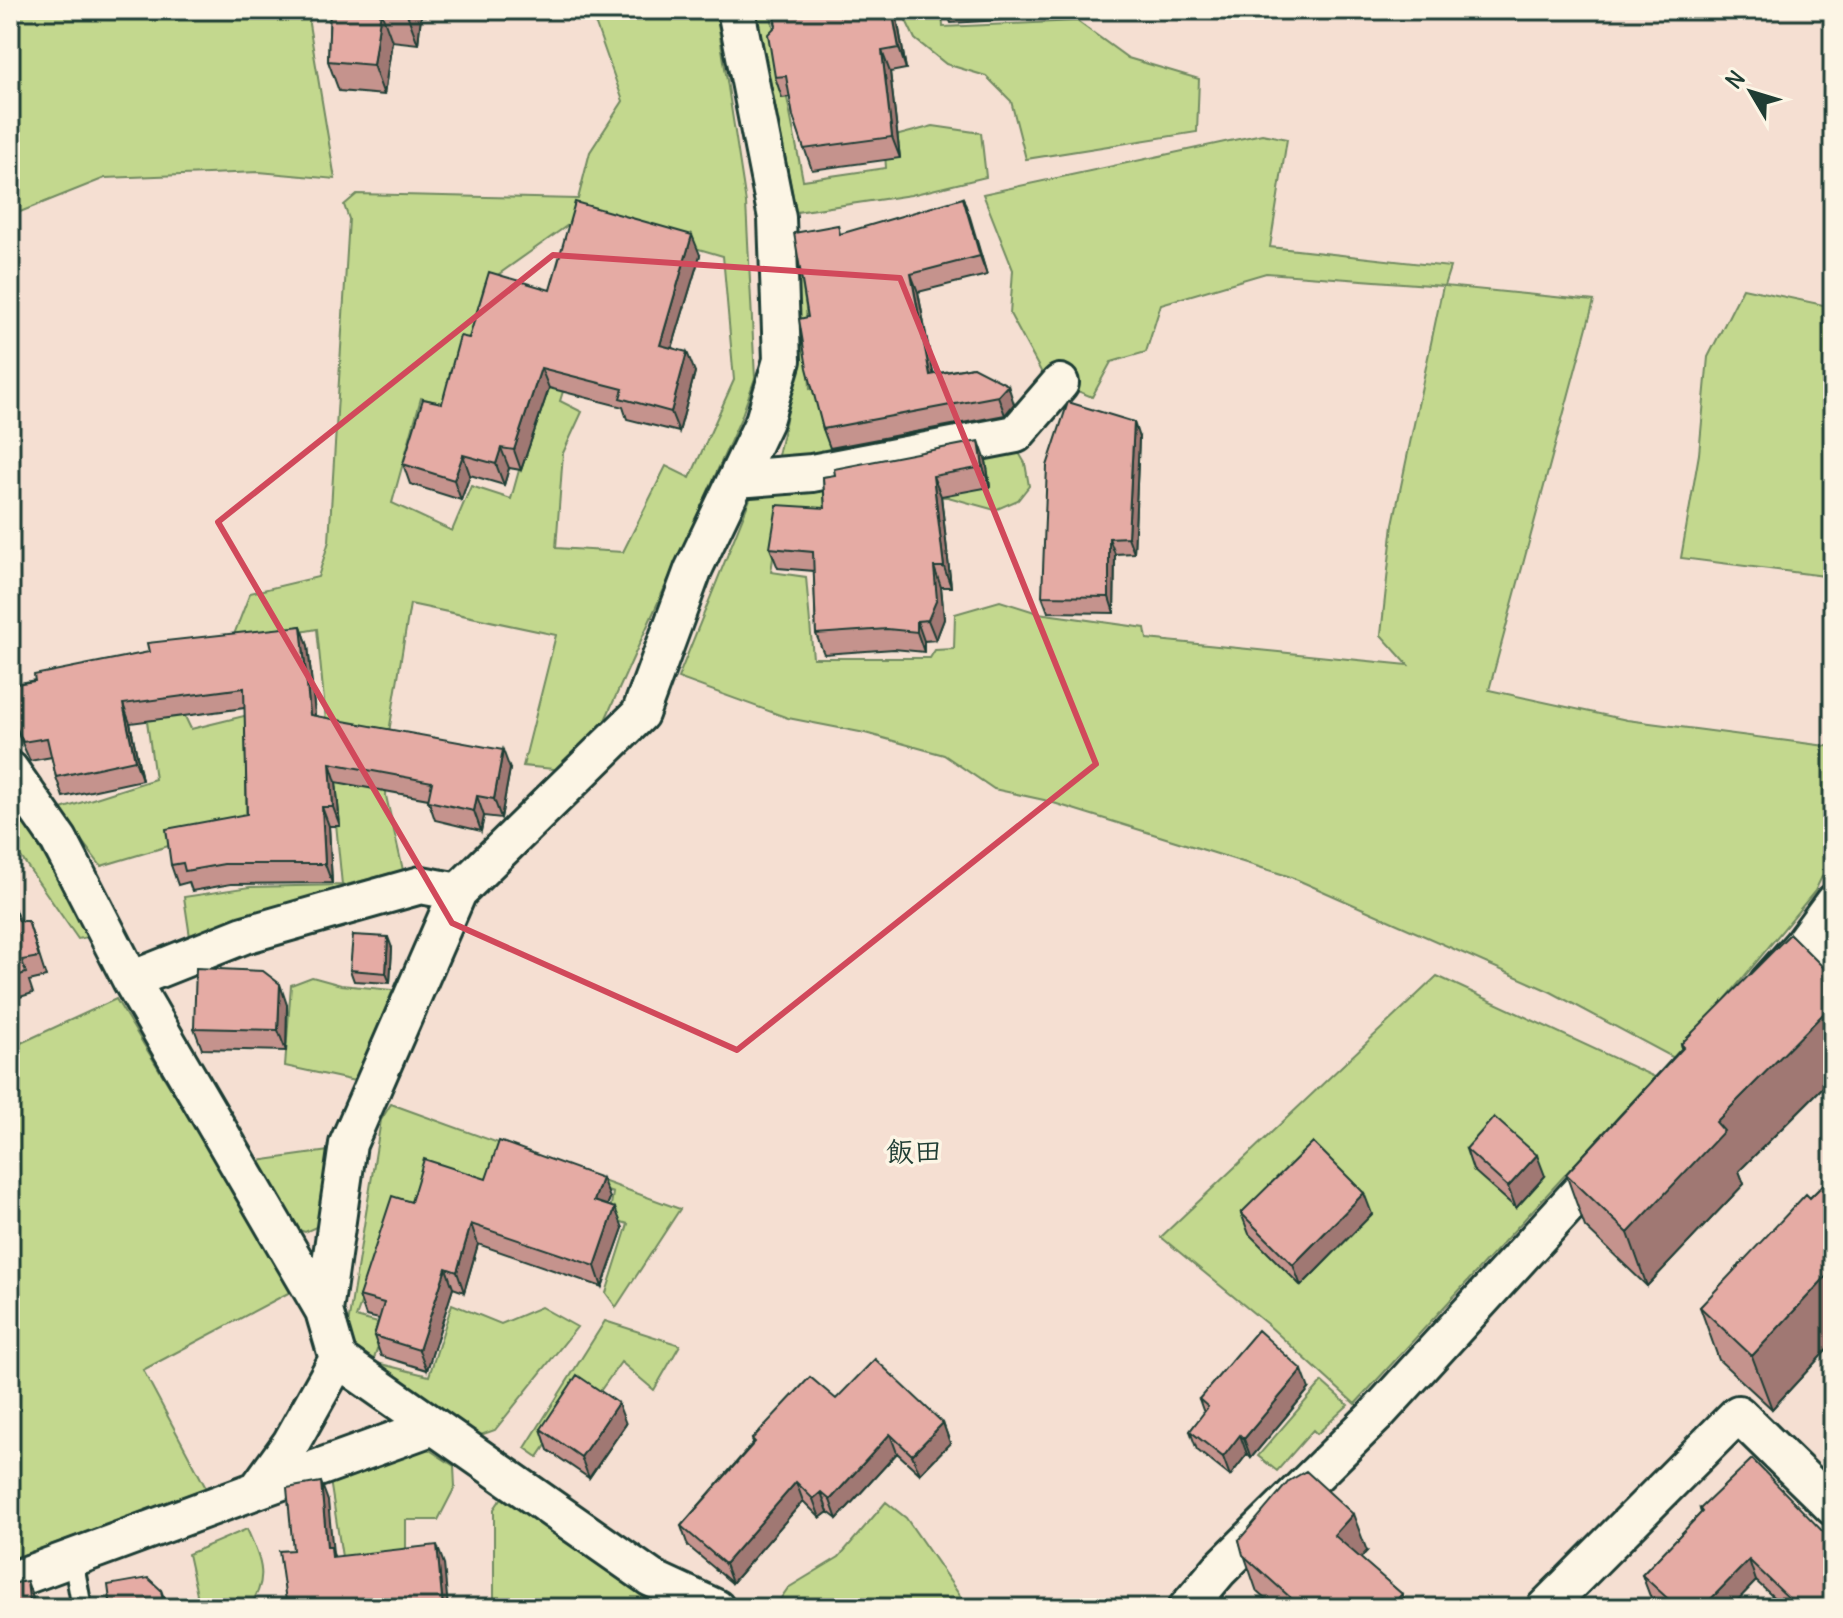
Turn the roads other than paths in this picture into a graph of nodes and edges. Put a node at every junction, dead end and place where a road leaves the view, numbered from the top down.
1 (736, 10) edge
2 (1060, 383) dead end
3 (737, 479) junction
4 (10, 770) edge
5 (458, 892) junction
6 (1833, 903) edge
7 (1802, 945) junction
8 (1833, 976) edge
9 (131, 980) junction
10 (1741, 1014) edge
11 (1628, 1139) edge
12 (324, 1311) junction
13 (338, 1359) junction
14 (434, 1426) junction
15 (257, 1490) junction
16 (1833, 1507) edge
17 (73, 1559) junction
18 (10, 1581) edge
19 (82, 1608) edge
20 (716, 1608) edge
21 (1187, 1608) edge
22 (1545, 1608) edge

1 - 3 street
2 - 3 street
3 - 5 street
4 - 9 street
5 - 9 street
5 - 12 street
6 - 7 street
7 - 8 street
7 - 10 street
9 - 12 street
11 - 21 street
12 - 13 street
13 - 14 street
13 - 15 street
14 - 15 street
14 - 20 street
15 - 17 street
16 - 22 street
17 - 18 street
17 - 19 lane

